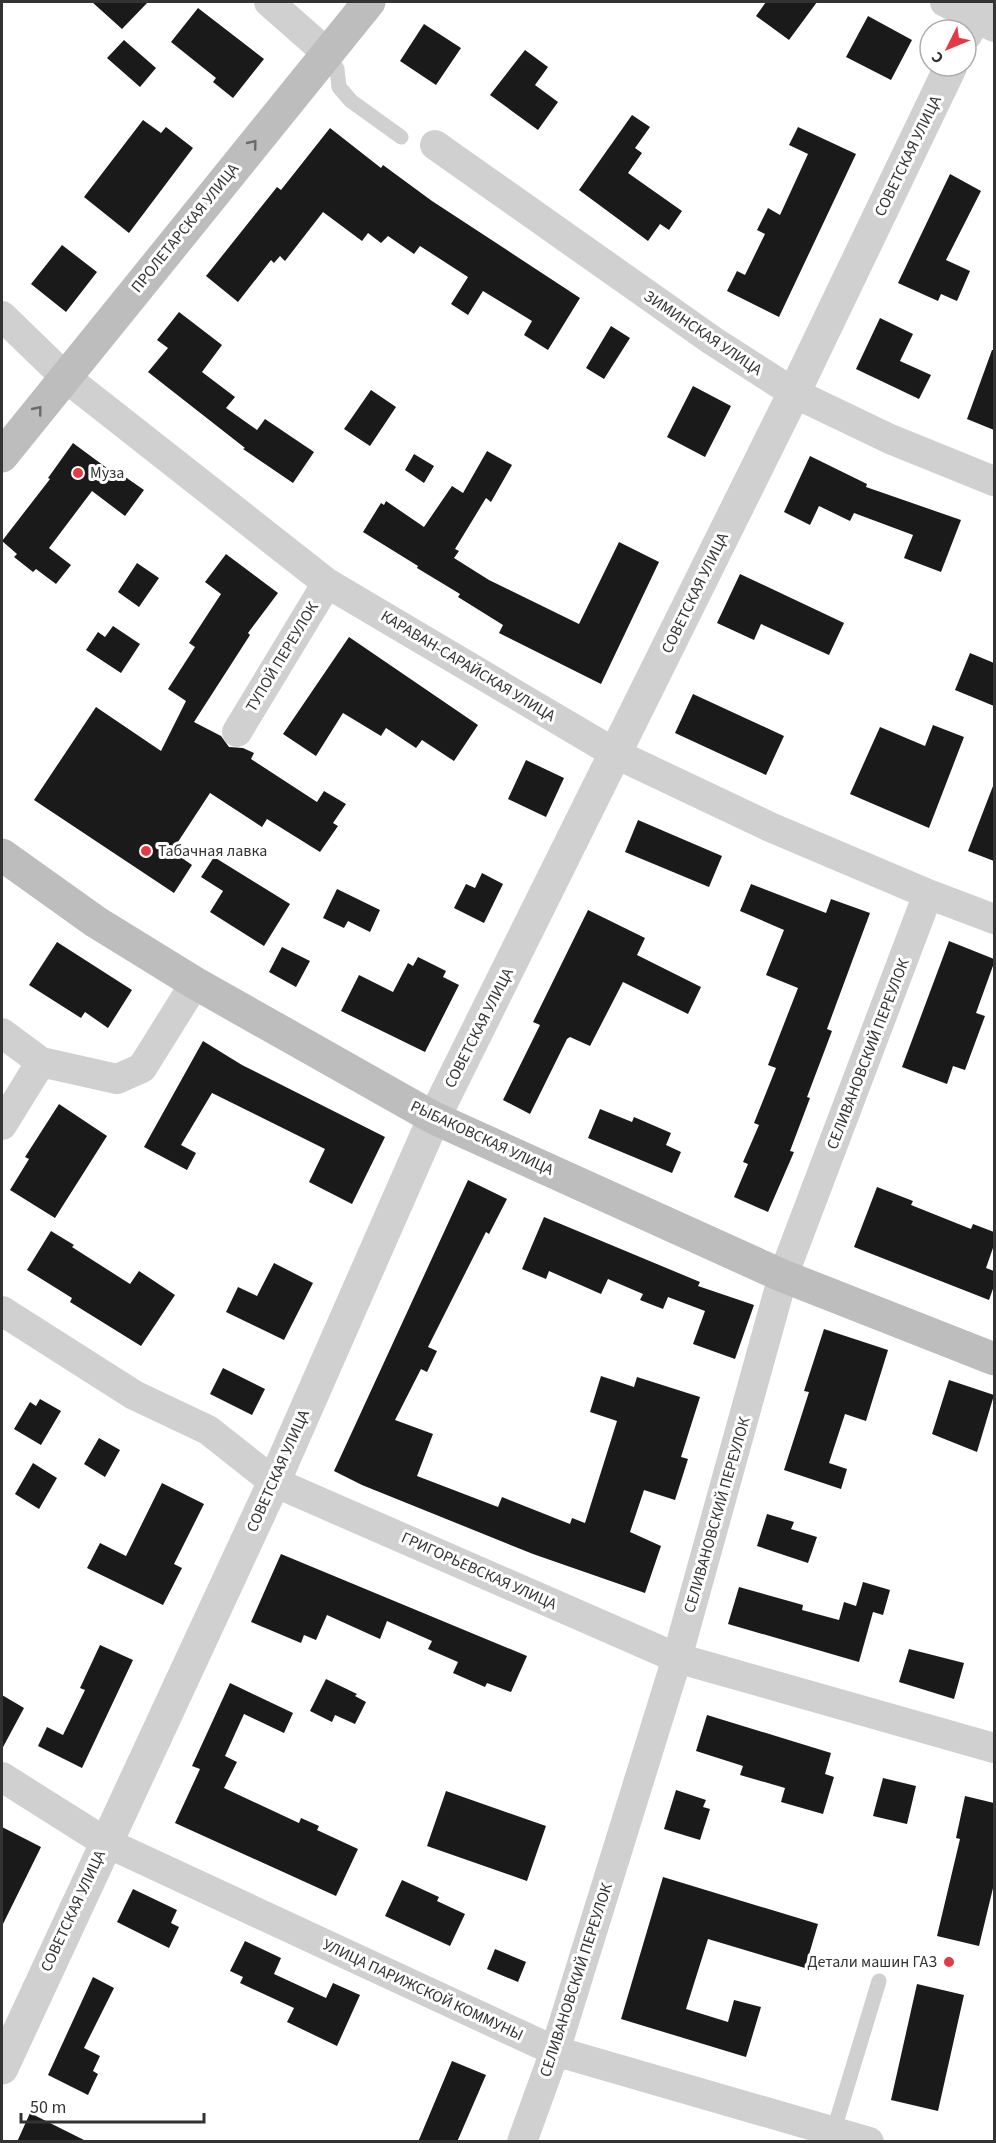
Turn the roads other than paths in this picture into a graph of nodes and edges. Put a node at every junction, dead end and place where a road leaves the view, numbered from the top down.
1 (269, 2) edge
2 (369, 2) edge
3 (945, 2) edge
4 (979, 20) edge
5 (327, 53) junction
6 (945, 78) edge
7 (401, 137) dead end
8 (435, 145) dead end
9 (2, 316) edge
10 (65, 377) junction
11 (794, 393) junction
12 (2, 456) edge
13 (994, 481) edge
14 (327, 583) junction
15 (237, 732) dead end
16 (616, 754) junction
17 (4, 864) edge
18 (928, 894) junction
19 (994, 919) edge
20 (195, 983) junction
21 (2, 1033) edge
22 (41, 1062) junction
23 (434, 1118) junction
24 (2, 1125) edge
25 (783, 1276) junction
26 (2, 1311) edge
27 (994, 1359) edge
28 (274, 1482) junction
29 (677, 1658) junction
30 (994, 1749) edge
31 (2, 1777) edge
32 (105, 1842) junction
33 (879, 1981) dead end
34 (555, 2052) junction
35 (2, 2068) edge
36 (831, 2137) edge
37 (522, 2142) edge
38 (869, 2142) edge

1 - 5 street
2 - 5 main road, ПРОЛЕТАРСКАЯ УЛИЦА
3 - 4 street
5 - 7 lane
10 -> 5 main road, ПРОЛЕТАРСКАЯ УЛИЦА
6 - 11 street, СОВЕТСКАЯ УЛИЦА
8 - 11 street, ЗИМИНСКАЯ УЛИЦА
9 - 10 street, КАРАВАН-САРАЙСКАЯ УЛИЦА
12 -> 10 main road, ПРОЛЕТАРСКАЯ УЛИЦА
10 - 14 street, КАРАВАН-САРАЙСКАЯ УЛИЦА
11 - 13 street, ЗИМИНСКАЯ УЛИЦА
11 - 16 street, СОВЕТСКАЯ УЛИЦА
14 - 15 street, ТУПОЙ ПЕРЕУЛОК
14 - 16 street, КАРАВАН-САРАЙСКАЯ УЛИЦА
16 - 18 street, КАРАВАН-САРАЙСКАЯ УЛИЦА
16 - 23 street, СОВЕТСКАЯ УЛИЦА
17 - 20 main road, РЫБАКОВСКАЯ УЛИЦА
18 - 19 street, КАРАВАН-САРАЙСКАЯ УЛИЦА
18 - 25 street, СЕЛИВАНОВСКИЙ ПЕРЕУЛОК
20 - 22 street
20 - 23 main road, РЫБАКОВСКАЯ УЛИЦА
21 - 22 street
22 - 24 street
23 - 25 main road, РЫБАКОВСКАЯ УЛИЦА
23 - 28 street, СОВЕТСКАЯ УЛИЦА
25 - 27 main road, РЫБАКОВСКАЯ УЛИЦА
25 - 29 street, СЕЛИВАНОВСКИЙ ПЕРЕУЛОК
26 - 28 street, ГРИГОРЬЕВСКАЯ УЛИЦА
28 - 29 street, ГРИГОРЬЕВСКАЯ УЛИЦА
28 - 32 street, СОВЕТСКАЯ УЛИЦА
29 - 30 street, ГРИГОРЬЕВСКАЯ УЛИЦА
29 - 34 street, СЕЛИВАНОВСКИЙ ПЕРЕУЛОК
31 - 32 street, УЛИЦА ПАРИЖСКОЙ КОММУНЫ
32 - 34 street, УЛИЦА ПАРИЖСКОЙ КОММУНЫ
32 - 35 street, СОВЕТСКАЯ УЛИЦА
33 - 36 lane
34 - 36 street, УЛИЦА ПАРИЖСКОЙ КОММУНЫ
34 - 37 street, СЕЛИВАНОВСКИЙ ПЕРЕУЛОК
36 - 38 street, УЛИЦА ПАРИЖСКОЙ КОММУНЫ

